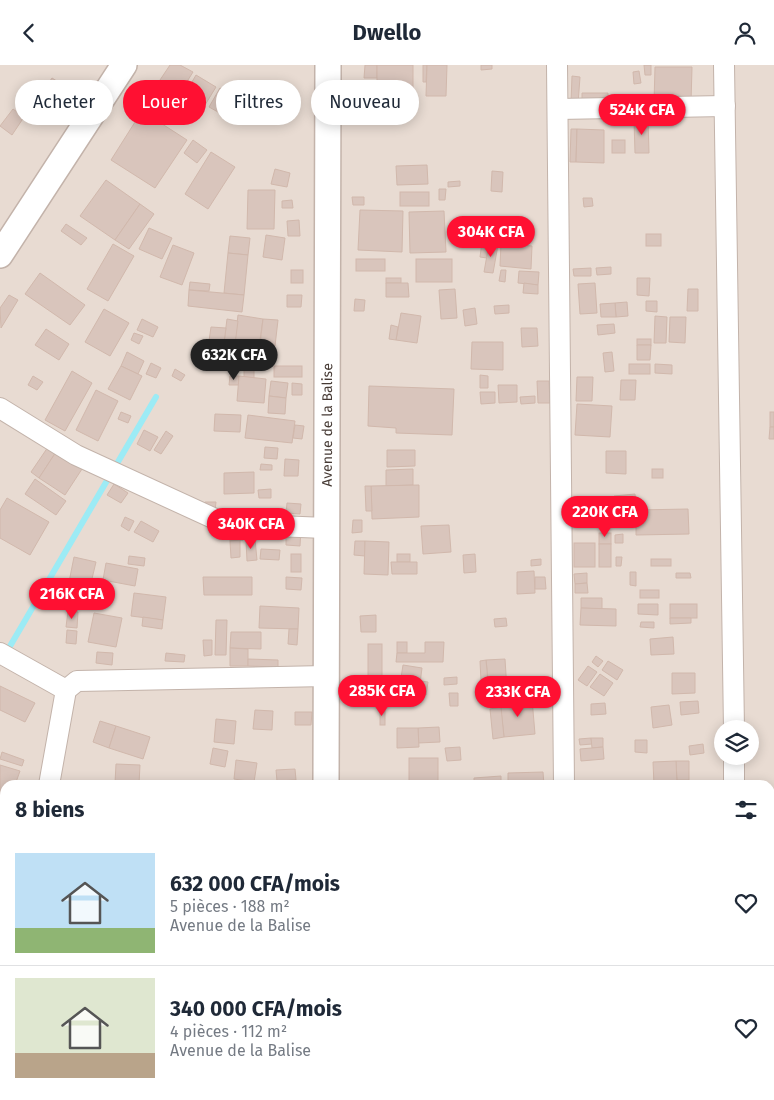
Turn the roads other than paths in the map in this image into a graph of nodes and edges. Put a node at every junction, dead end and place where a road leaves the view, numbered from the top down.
1 (124, 65) edge
2 (328, 65) edge
3 (557, 65) edge
4 (724, 65) edge
5 (725, 106) junction
6 (558, 109) junction
7 (0, 255) edge
8 (0, 408) edge
9 (326, 528) junction
10 (0, 653) edge
11 (326, 676) junction
12 (66, 690) junction
13 (734, 720) edge
14 (734, 765) edge
15 (50, 780) edge
16 (326, 780) edge
17 (564, 780) edge
18 (734, 780) edge

1 - 7 street
2 - 9 street, Avenue de la Balise
3 - 6 street
4 - 5 street
5 - 6 street
5 - 13 street
6 - 17 street
8 - 9 street
9 - 11 street, Avenue de la Balise
10 - 12 street
11 - 12 street
11 - 16 street, Avenue de la Balise
12 - 15 street
14 - 18 street

